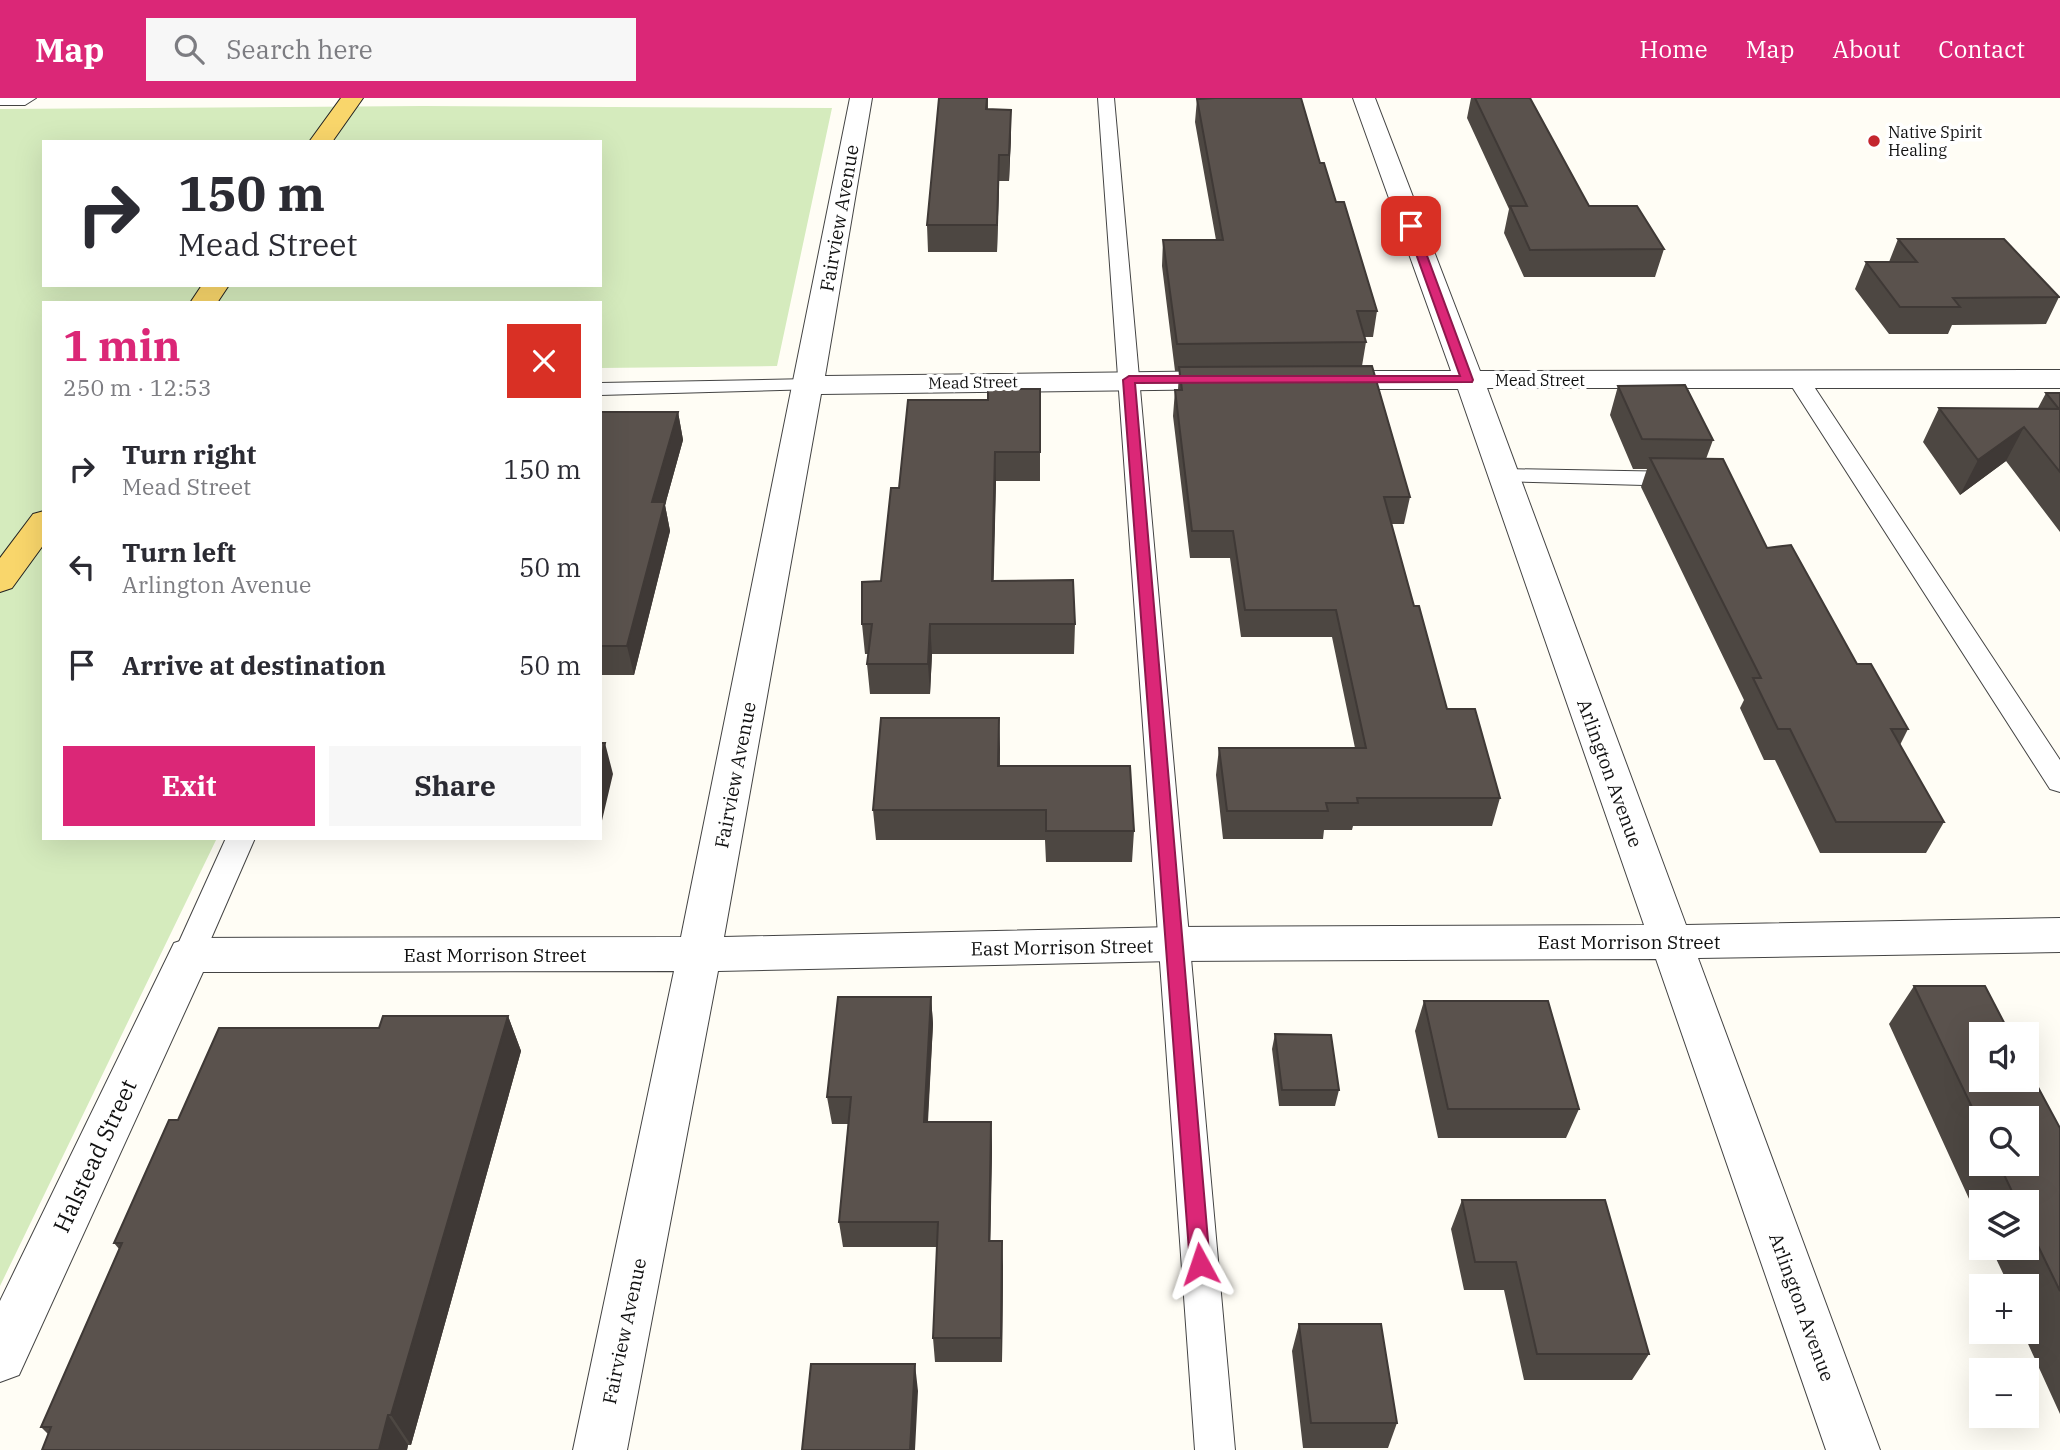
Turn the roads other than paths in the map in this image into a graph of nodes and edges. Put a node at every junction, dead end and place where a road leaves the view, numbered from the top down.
1 (0, 98) edge
2 (24, 98) edge
3 (352, 98) edge
4 (860, 98) edge
5 (1106, 98) edge
6 (1364, 98) edge
7 (321, 140) edge
8 (1798, 379) junction
9 (2060, 379) edge
10 (1129, 380) junction
11 (1467, 380) junction
12 (810, 385) junction
13 (602, 389) edge
14 (1503, 476) junction
15 (1706, 480) edge
16 (42, 524) edge
17 (0, 581) edge
18 (2060, 782) edge
19 (241, 840) edge
20 (2060, 935) edge
21 (1671, 942) junction
22 (1174, 944) junction
23 (701, 954) junction
24 (189, 955) junction
25 (0, 1357) edge
26 (600, 1450) edge
27 (1215, 1450) edge
28 (1853, 1450) edge

1 - 2 street
3 - 7 main road
4 - 12 street, Fairview Avenue
5 - 10 lane
6 - 11 street, Arlington Avenue
8 - 9 street, Mead Street
8 - 11 street, Mead Street
8 - 18 lane
10 - 11 street, Mead Street
10 - 12 street, Mead Street
10 - 22 lane
11 - 14 street, Arlington Avenue
12 - 13 lane
12 - 23 street, Fairview Avenue
14 - 15 lane
14 - 21 street, Arlington Avenue
16 - 17 main road
19 - 24 lane
20 - 21 street, East Morrison Street
21 - 22 street, East Morrison Street
21 - 28 street, Arlington Avenue
22 - 23 street, East Morrison Street
22 - 27 lane
23 - 24 street, East Morrison Street
23 - 26 street, Fairview Avenue
24 - 25 street, Halstead Street

